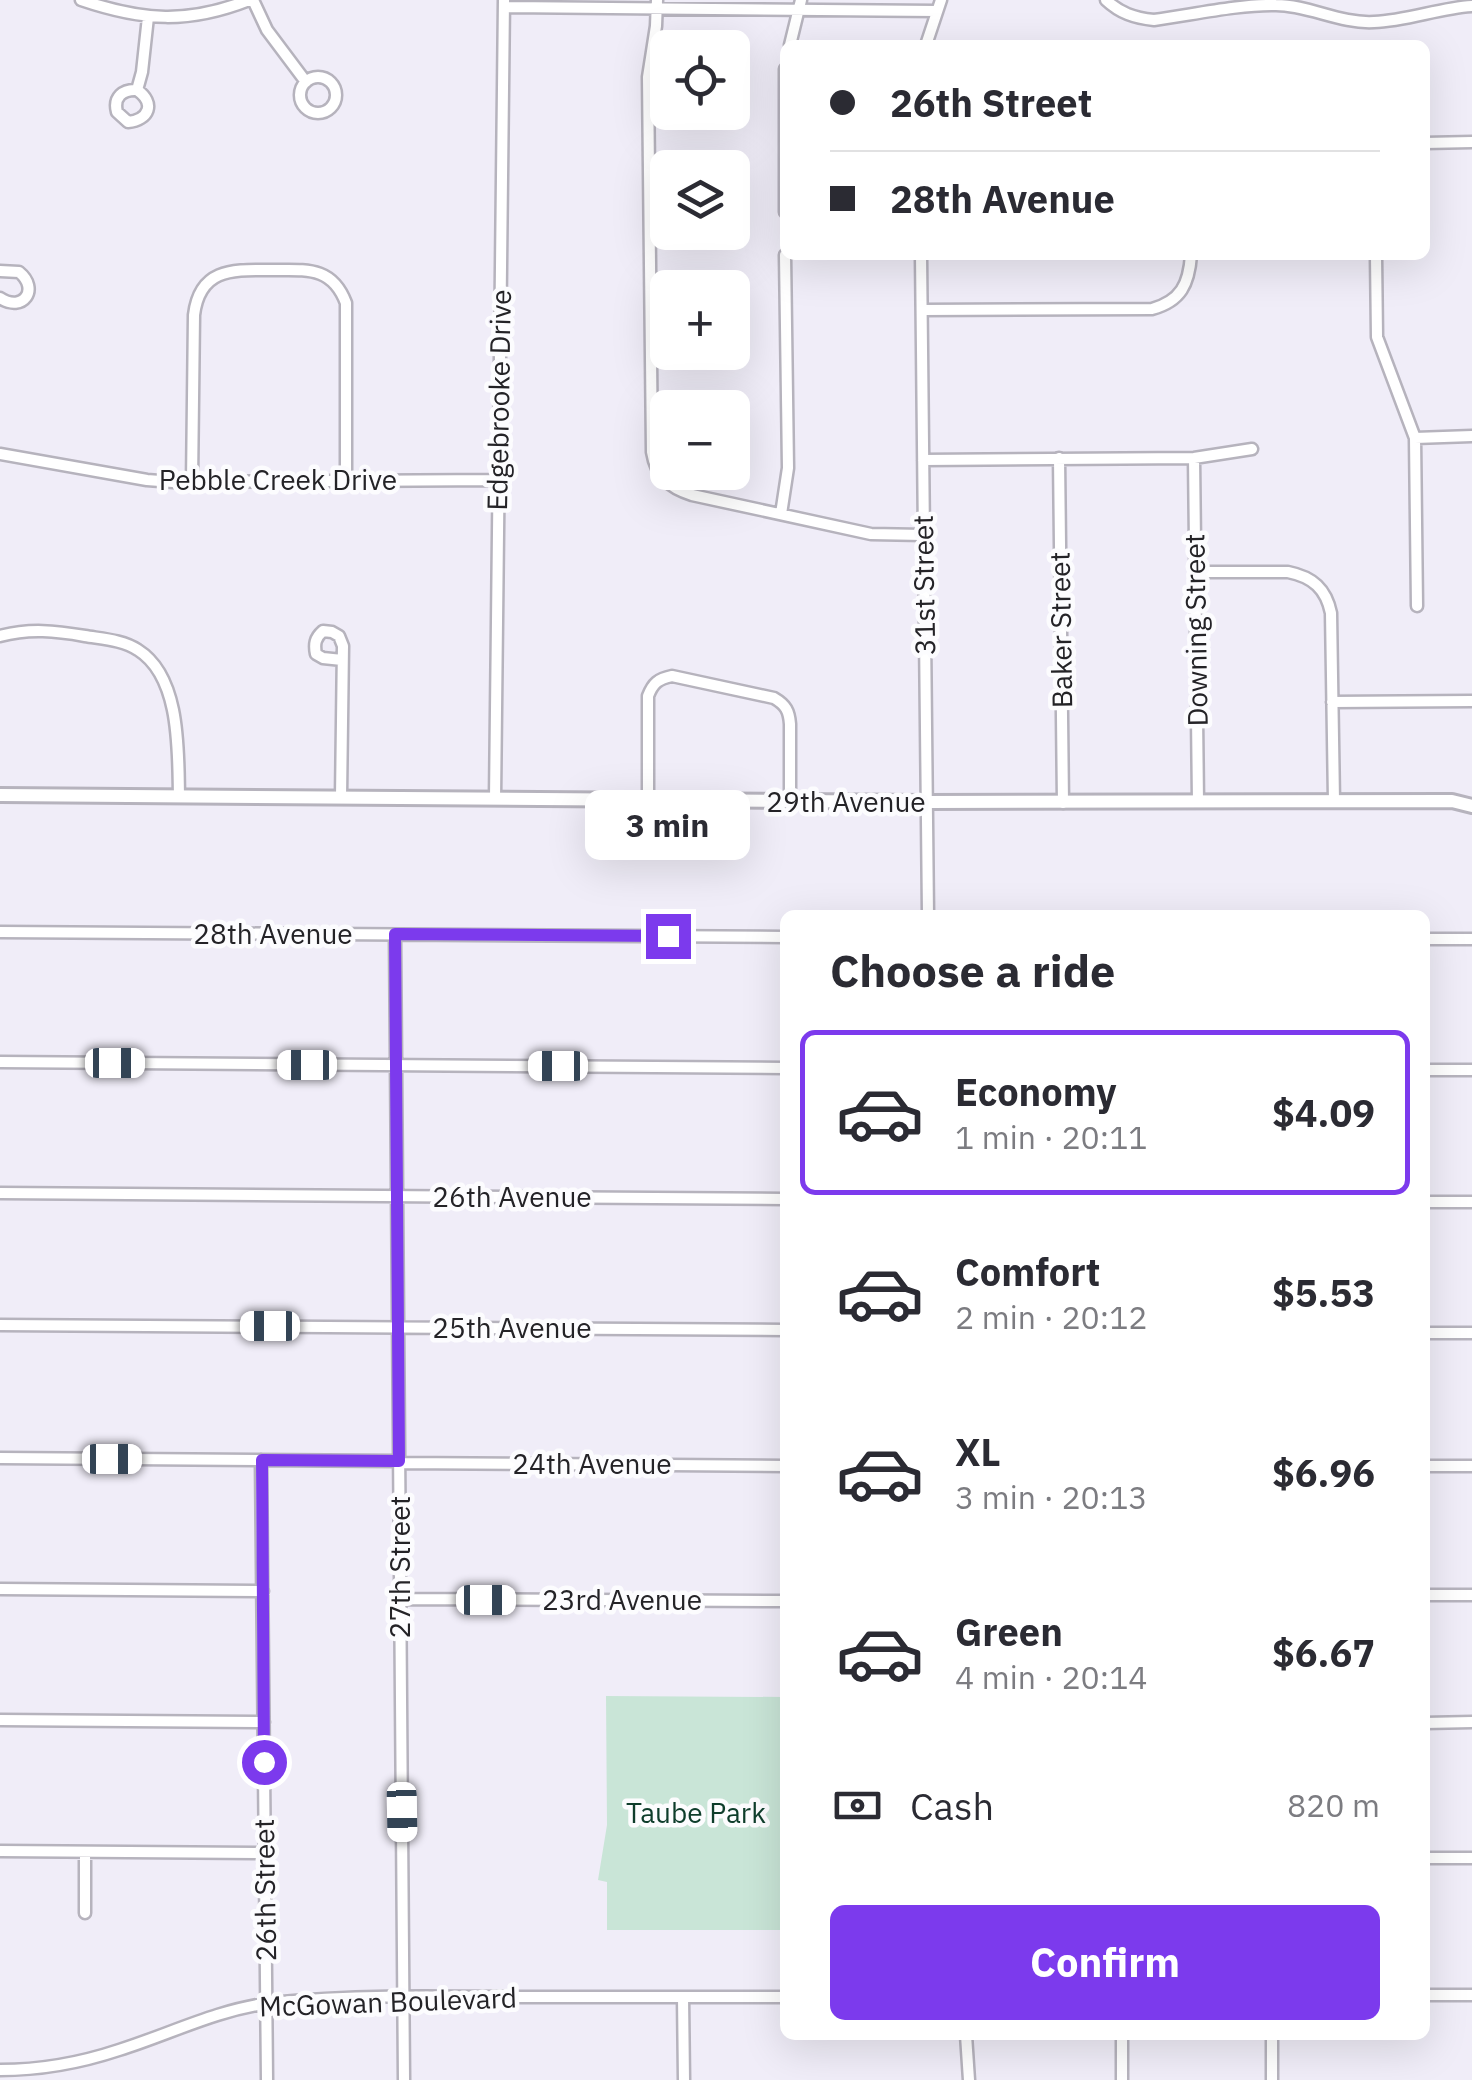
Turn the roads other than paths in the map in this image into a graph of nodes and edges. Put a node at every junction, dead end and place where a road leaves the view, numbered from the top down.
1 (81, 0) edge
2 (251, 0) edge
3 (1106, 0) edge
4 (504, 4) edge
5 (657, 4) edge
6 (800, 5) edge
7 (939, 6) edge
8 (1472, 6) edge
9 (148, 17) junction
10 (791, 40) edge
11 (928, 40) edge
12 (306, 82) dead end
13 (138, 90) dead end
14 (1472, 142) edge
15 (1430, 143) edge
16 (786, 260) edge
17 (921, 260) edge
18 (1190, 260) edge
19 (1376, 260) edge
20 (0, 271) edge
21 (0, 298) edge
22 (922, 310) junction
23 (1472, 436) edge
24 (1414, 438) junction
25 (1252, 449) dead end
26 (0, 454) edge
27 (1059, 458) junction
28 (1194, 458) junction
29 (923, 460) junction
30 (498, 480) junction
31 (346, 481) junction
32 (192, 482) junction
33 (781, 514) junction
34 (924, 535) junction
35 (1196, 572) junction
36 (1417, 606) dead end
37 (0, 636) edge
38 (342, 660) dead end
39 (1332, 702) junction
40 (1472, 702) edge
41 (0, 794) edge
42 (179, 796) junction
43 (341, 796) junction
44 (1472, 797) edge
45 (495, 799) junction
46 (648, 800) junction
47 (1452, 801) junction
48 (790, 802) junction
49 (926, 802) junction
50 (1063, 802) junction
51 (1198, 802) junction
52 (1334, 802) junction
53 (1472, 806) edge
54 (928, 910) edge
55 (0, 932) edge
56 (395, 934) junction
57 (780, 937) edge
58 (1430, 939) edge
59 (1472, 939) edge
60 (0, 1062) edge
61 (396, 1066) junction
62 (780, 1068) edge
63 (1430, 1070) edge
64 (1472, 1070) edge
65 (0, 1193) edge
66 (397, 1196) junction
67 (780, 1199) edge
68 (1430, 1202) edge
69 (1472, 1202) edge
70 (0, 1325) edge
71 (397, 1328) junction
72 (780, 1330) edge
73 (1430, 1333) edge
74 (1472, 1333) edge
75 (0, 1458) edge
76 (262, 1460) junction
77 (399, 1462) junction
78 (780, 1466) edge
79 (1430, 1466) edge
80 (1472, 1466) edge
81 (0, 1589) edge
82 (263, 1591) junction
83 (1430, 1594) edge
84 (1472, 1594) edge
85 (400, 1599) junction
86 (780, 1601) edge
87 (0, 1720) edge
88 (264, 1722) junction
89 (1430, 1722) edge
90 (1472, 1722) edge
91 (0, 1852) edge
92 (85, 1852) junction
93 (265, 1853) junction
94 (1430, 1858) edge
95 (1472, 1858) edge
96 (85, 1912) dead end
97 (404, 1996) junction
98 (1430, 1996) edge
99 (1472, 1996) edge
100 (684, 1997) junction
101 (780, 1997) edge
102 (266, 2004) junction
103 (966, 2040) edge
104 (1122, 2040) edge
105 (1272, 2040) edge
106 (0, 2070) edge
107 (267, 2080) edge
108 (404, 2080) edge
109 (684, 2080) edge
110 (969, 2080) edge
111 (1122, 2080) edge
112 (1272, 2080) edge

1 - 9 street
2 - 9 street
2 - 12 street
3 - 8 street
4 - 5 street
4 - 30 street, Edgebrooke Drive
5 - 6 street
5 - 33 street
6 - 7 street
6 - 10 street
7 - 11 street
9 - 13 street
14 - 15 street
16 - 33 street
17 - 22 street, 31st Street
18 - 22 street
19 - 24 street
20 - 21 street
22 - 29 street, 31st Street
23 - 24 street
24 - 36 street
25 - 28 street
26 - 32 street, Pebble Creek Drive
27 - 28 street
27 - 29 street
27 - 50 street, Baker Street
28 - 35 street, Downing Street
29 - 34 street, 31st Street
30 - 31 street, Pebble Creek Drive
30 - 45 street, Edgebrooke Drive
31 - 32 street, Pebble Creek Drive
31 - 32 street
33 - 34 street
34 - 49 street, 31st Street
35 - 39 street
35 - 51 street, Downing Street
37 - 42 street
38 - 43 street
39 - 40 street
39 - 52 street
41 - 42 street, 29th Avenue
42 - 43 street, 29th Avenue
43 - 45 street, 29th Avenue
44 - 47 street, 29th Avenue
45 - 46 street, 29th Avenue
46 - 48 street, 29th Avenue
46 - 48 street
47 - 52 street, 29th Avenue
47 - 53 street, 29th Avenue
48 - 49 street, 29th Avenue
49 - 50 street, 29th Avenue
49 - 54 street, 31st Street
50 - 51 street, 29th Avenue
51 - 52 street, 29th Avenue
55 - 56 street, 28th Avenue
56 - 57 street, 28th Avenue
56 - 61 street, 27th Street
58 - 59 street
60 - 61 street
61 - 62 street
61 - 66 street, 27th Street
63 - 64 street
65 - 66 street, 26th Avenue
66 - 67 street, 26th Avenue
66 - 71 street, 27th Street
68 - 69 street
70 - 71 street, 25th Avenue
71 - 72 street, 25th Avenue
71 - 77 street, 27th Street
73 - 74 street
75 - 76 street, 24th Avenue
76 - 77 street, 24th Avenue
76 - 82 street, 26th Street
77 - 78 street, 24th Avenue
77 - 85 street, 27th Street
79 - 80 street
81 - 82 street
82 - 88 street, 26th Street
83 - 84 street
85 - 86 street, 23rd Avenue
85 - 97 street, 27th Street
87 - 88 street
88 - 93 street, 26th Street
89 - 90 street
91 - 92 street
92 - 93 street
92 - 96 street
93 - 102 street, 26th Street
94 - 95 street
97 - 100 street, McGowan Boulevard
97 - 102 street, McGowan Boulevard
97 - 108 street, 27th Street
98 - 99 street
100 - 101 street, McGowan Boulevard
100 - 109 street
102 - 106 street, McGowan Boulevard
102 - 107 street, 26th Street
103 - 110 street
104 - 111 street
105 - 112 street

